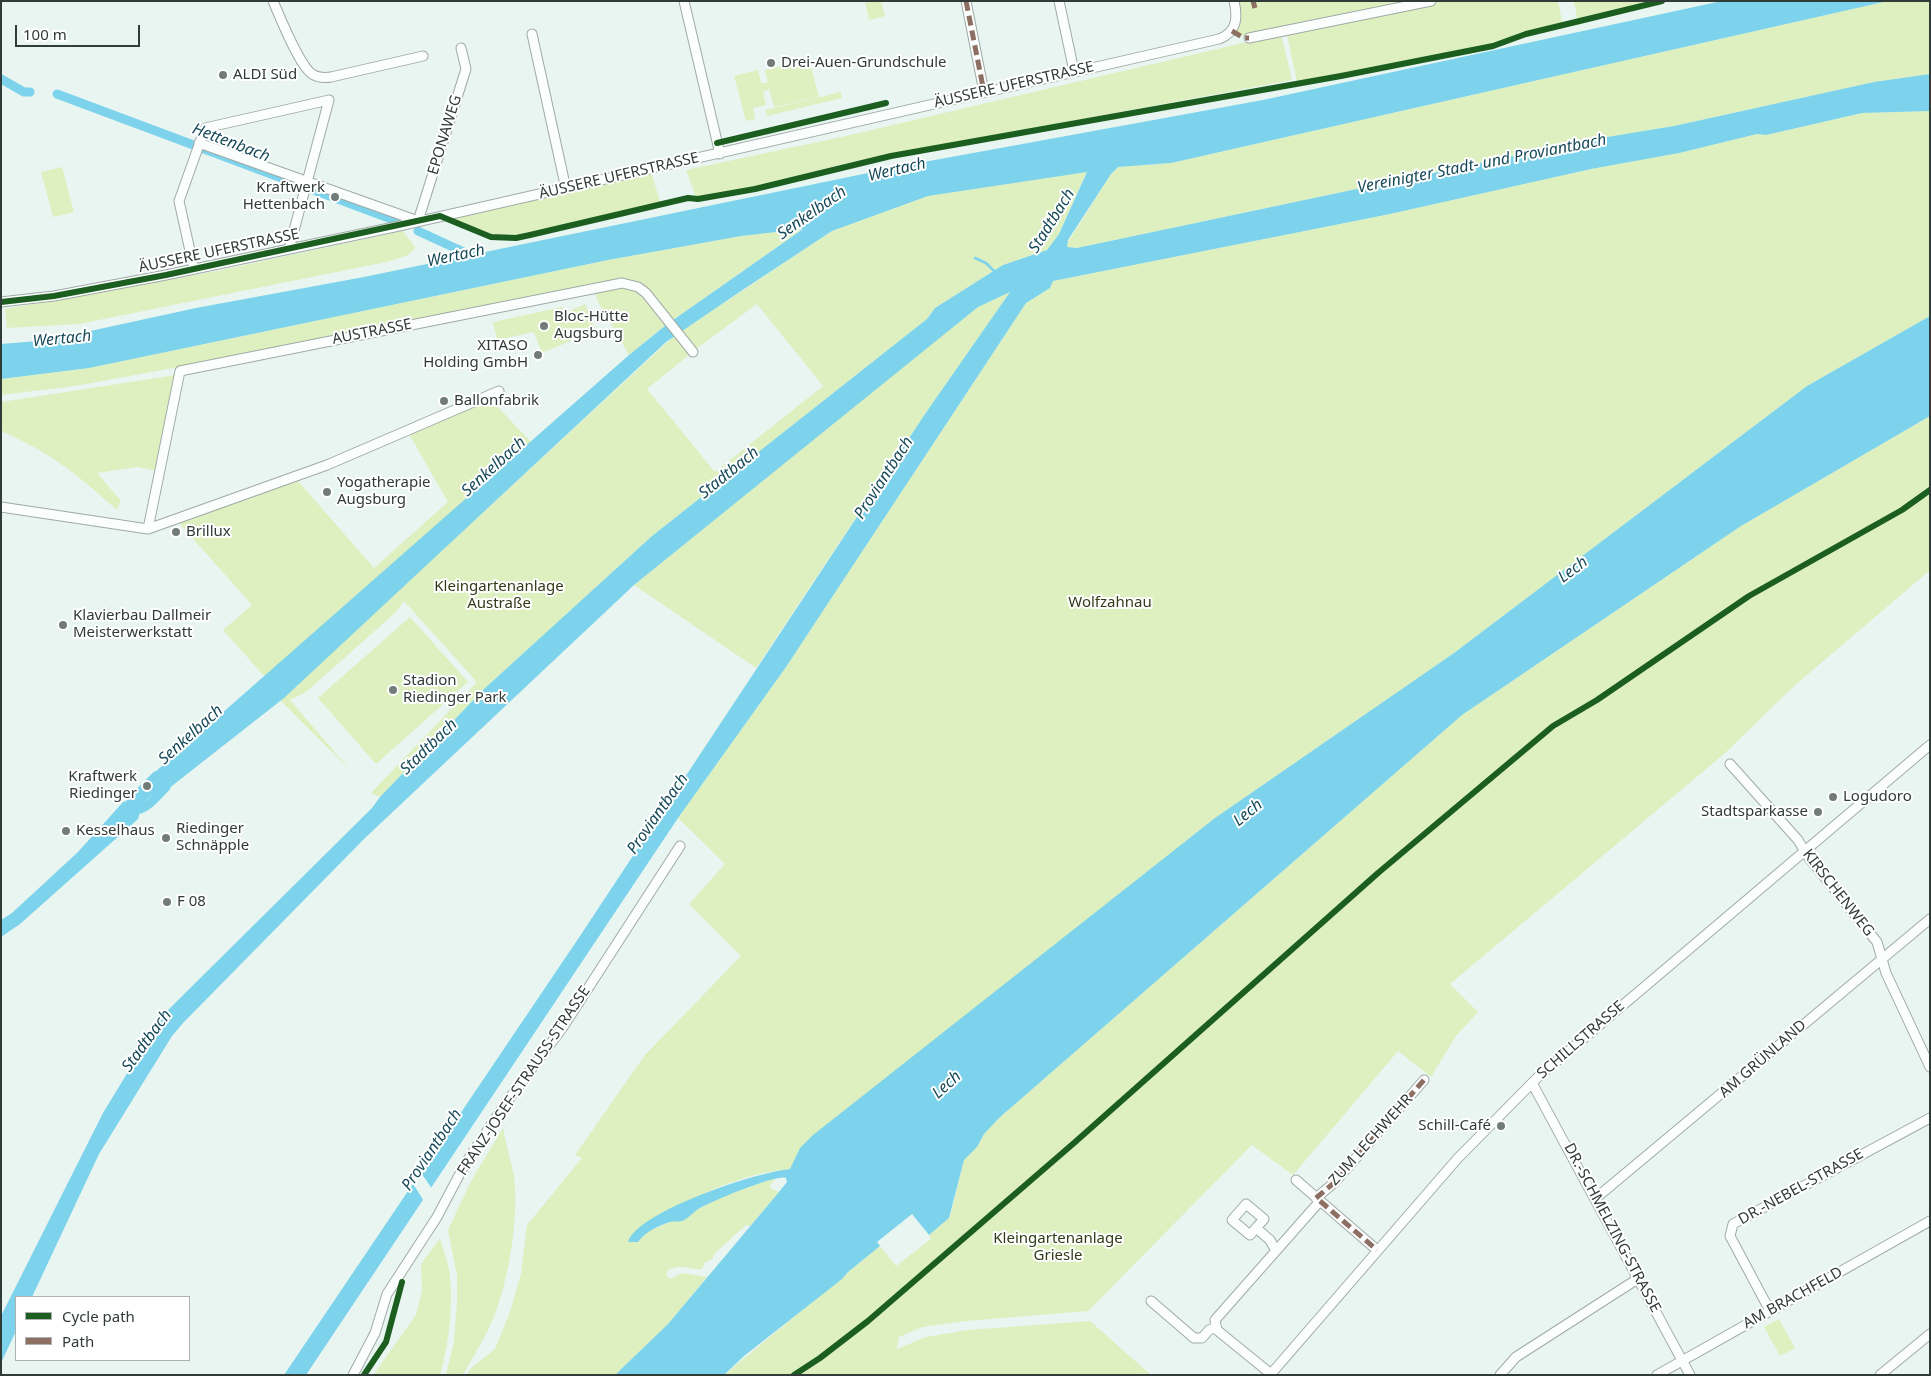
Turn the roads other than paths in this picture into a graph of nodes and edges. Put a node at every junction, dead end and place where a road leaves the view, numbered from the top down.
1 (273, 1) edge
2 (684, 1) edge
3 (966, 1) edge
4 (1059, 1) edge
5 (1234, 1) edge
6 (1431, 1) edge
7 (532, 34) dead end
8 (1249, 38) dead end
9 (461, 48) dead end
10 (423, 56) dead end
11 (1074, 71) junction
12 (984, 92) junction
13 (199, 143) junction
14 (720, 154) junction
15 (308, 181) junction
16 (566, 188) junction
17 (418, 221) junction
18 (289, 248) junction
19 (194, 269) junction
20 (1, 302) edge
21 (693, 352) dead end
22 (499, 391) dead end
23 (1, 507) edge
24 (148, 529) junction
25 (1930, 745) edge
26 (1730, 764) dead end
27 (680, 846) dead end
28 (1804, 850) junction
29 (1930, 919) edge
30 (1881, 958) junction
31 (1930, 1066) edge
32 (1424, 1080) dead end
33 (1532, 1083) junction
34 (1930, 1118) edge
35 (1296, 1180) dead end
36 (1596, 1198) junction
37 (1318, 1200) junction
38 (1930, 1221) edge
39 (1258, 1230) dead end
40 (1377, 1250) junction
41 (1276, 1251) junction
42 (1639, 1278) junction
43 (1151, 1301) dead end
44 (1770, 1311) junction
45 (1216, 1327) junction
46 (1930, 1334) edge
47 (1682, 1359) junction
48 (353, 1375) edge
49 (1270, 1375) edge
50 (1500, 1375) edge
51 (1657, 1375) edge
52 (1690, 1375) edge
53 (1880, 1375) edge

1 - 10 street
2 - 14 street
3 - 12 street
4 - 11 street
5 - 11 street, ÄUSSERE UFERSTRASSE
6 - 8 street
7 - 16 street
9 - 17 street, EPONAWEG
11 - 12 street, ÄUSSERE UFERSTRASSE
12 - 14 street, ÄUSSERE UFERSTRASSE
13 - 15 street
13 - 15 street
13 - 19 street
14 - 16 street, ÄUSSERE UFERSTRASSE
15 - 17 street
15 - 18 street
16 - 17 street, ÄUSSERE UFERSTRASSE
17 - 18 street, ÄUSSERE UFERSTRASSE
18 - 19 street, ÄUSSERE UFERSTRASSE
19 - 20 street, ÄUSSERE UFERSTRASSE
21 - 24 street, AUSTRASSE
22 - 24 street
23 - 24 street
25 - 28 street, SCHILLSTRASSE
26 - 28 street, KIRSCHENWEG
27 - 48 street, FRANZ-JOSEF-STRAUSS-STRASSE
28 - 30 street, KIRSCHENWEG
28 - 33 street, SCHILLSTRASSE
29 - 30 street, AM GRÜNLAND
30 - 31 street, KIRSCHENWEG
30 - 36 street, AM GRÜNLAND
32 - 37 street, ZUM LECHWEHR
33 - 36 street, DR.-SCHMELZING-STRASSE
33 - 40 street, SCHILLSTRASSE
34 - 44 street, DR.-NEBEL-STRASSE
35 - 37 street, ZUM LECHWEHR
36 - 42 street, DR.-SCHMELZING-STRASSE
37 - 40 street, ZUM LECHWEHR
37 - 41 street
38 - 44 street, AM BRACHFELD
39 - 41 street
40 - 49 street, SCHILLSTRASSE
41 - 45 street
42 - 47 street, DR.-SCHMELZING-STRASSE
42 - 50 street
43 - 45 street
44 - 47 street, AM BRACHFELD
45 - 49 street
46 - 53 street
47 - 51 street, AM BRACHFELD
47 - 52 street, DR.-SCHMELZING-STRASSE

